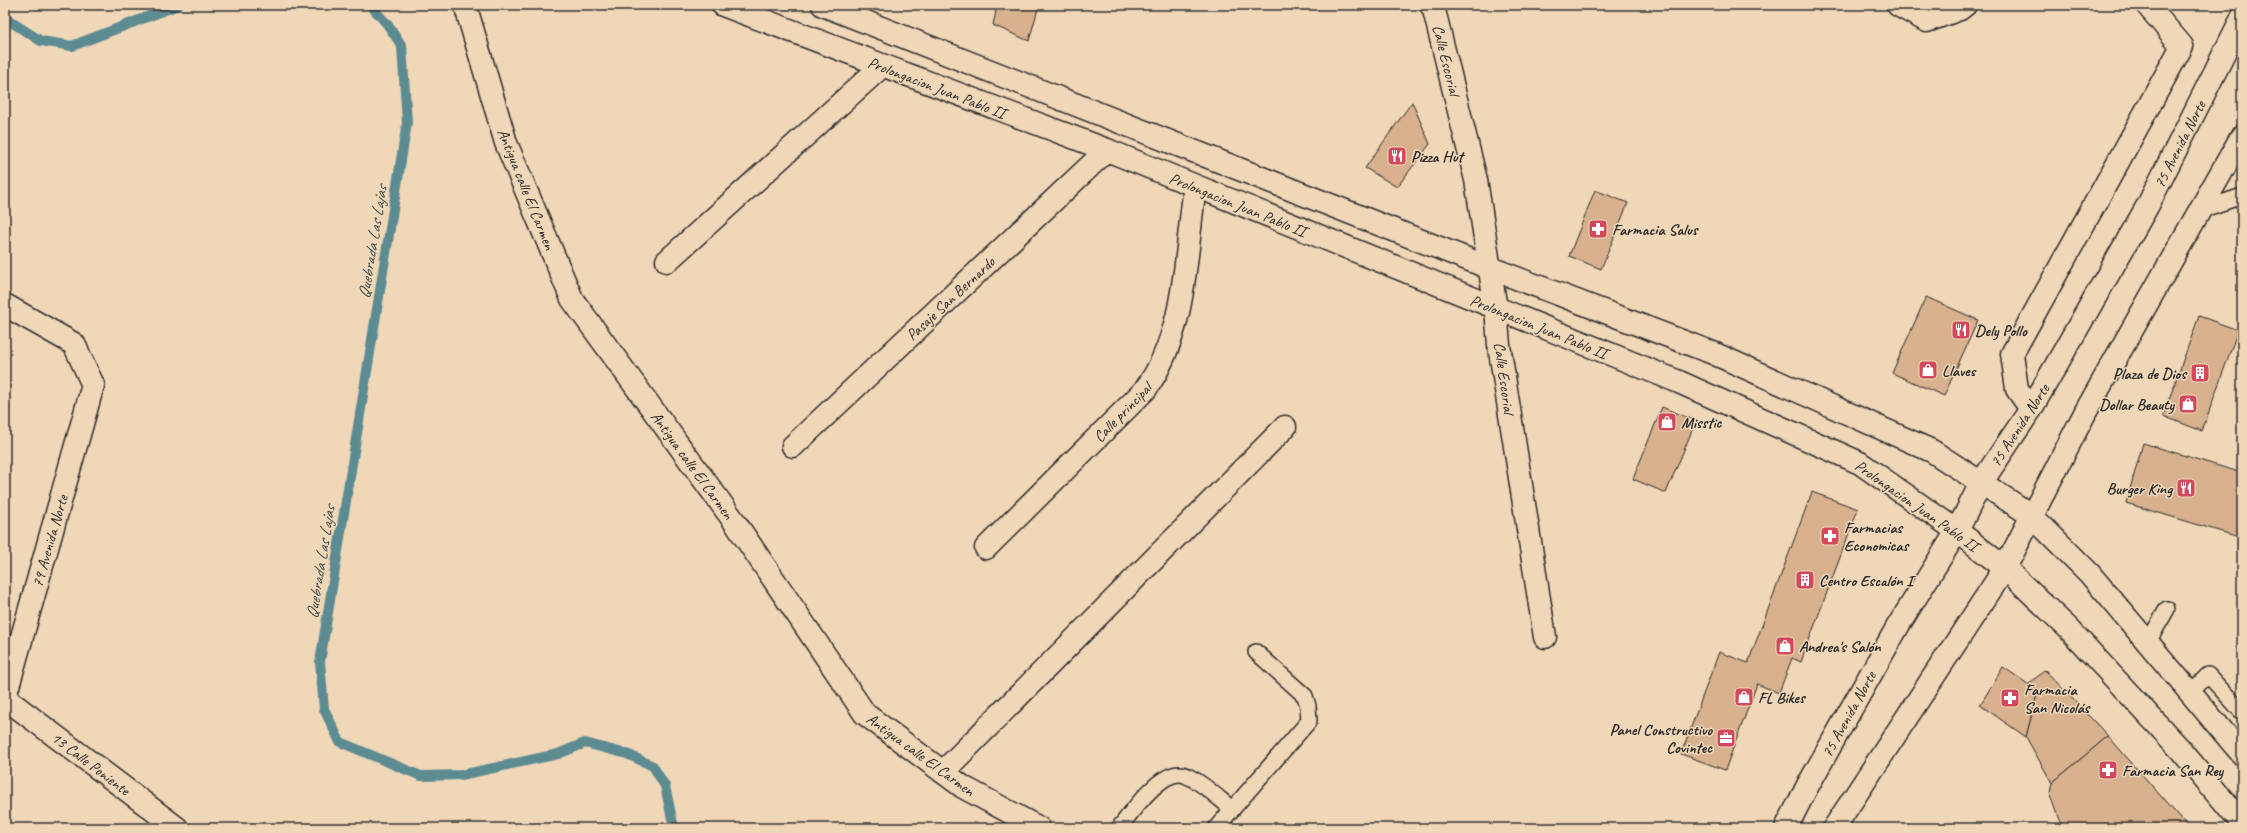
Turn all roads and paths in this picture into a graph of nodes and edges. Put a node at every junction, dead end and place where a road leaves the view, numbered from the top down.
1 (723, 5) edge
2 (1898, 5) edge
3 (1965, 5) edge
4 (2147, 5) edge
5 (837, 7) edge
6 (1435, 7) edge
7 (468, 11) dead end
8 (2242, 18) edge
9 (882, 66) junction
10 (2242, 136) edge
11 (1107, 150) junction
12 (1195, 187) junction
13 (2242, 196) edge
14 (2198, 211) junction
15 (667, 261) dead end
16 (1490, 268) junction
17 (5, 305) edge
18 (1496, 309) junction
19 (2031, 409) junction
20 (1285, 427) dead end
21 (793, 446) dead end
22 (1981, 483) junction
23 (2031, 515) junction
24 (1957, 531) junction
25 (986, 548) dead end
26 (2005, 568) junction
27 (2167, 609) dead end
28 (1545, 637) dead end
29 (2147, 644) junction
30 (1256, 652) dead end
31 (2190, 693) junction
32 (5, 698) edge
33 (2242, 712) edge
34 (2242, 754) edge
35 (943, 772) junction
36 (1232, 809) junction
37 (2242, 823) edge
38 (177, 828) edge
39 (1039, 828) edge
40 (1119, 828) edge
41 (1216, 828) edge
42 (1786, 828) edge
43 (1834, 828) edge

1 - 9 main road, Prolongacion Juan Pablo II
2 - 3 main road
4 - 19 main road
5 - 16 main road, Prolongacion Juan Pablo II
6 - 16 main road, Calle Escorial
7 - 35 main road, Antigua calle El Carmen
8 - 19 main road, 75 Avenida Norte
9 - 11 main road, Prolongacion Juan Pablo II
9 - 15 main road
10 - 14 main road
11 - 12 main road, Prolongacion Juan Pablo II
11 - 21 main road, Pasaje San Bernardo
12 - 18 main road, Prolongacion Juan Pablo II
12 - 25 main road, Calle principal
13 - 14 lane
14 - 23 main road
16 - 18 main road, Calle Escorial
16 - 22 main road, Prolongacion Juan Pablo II
17 - 32 main road, 79 Avenida Norte
18 - 24 main road, Prolongacion Juan Pablo II
18 - 28 main road, Calle Escorial
19 - 22 main road, 75 Avenida Norte
20 - 35 main road
22 - 23 main road, Prolongacion Juan Pablo II
22 - 24 main road, 75 Avenida Norte
23 - 26 main road
23 - 29 main road, Prolongacion Juan Pablo II
24 - 26 main road, Prolongacion Juan Pablo II
24 - 42 main road, 75 Avenida Norte
26 - 37 main road, Prolongacion Juan Pablo II
26 - 43 main road
27 - 29 lane
29 - 31 main road, Prolongacion Juan Pablo II
30 - 36 lane
31 - 33 lane
31 - 34 main road, Prolongacion Juan Pablo II
32 - 38 main road, 13 Calle Poniente
35 - 39 main road, Antigua calle El Carmen
36 - 40 lane
36 - 41 lane

